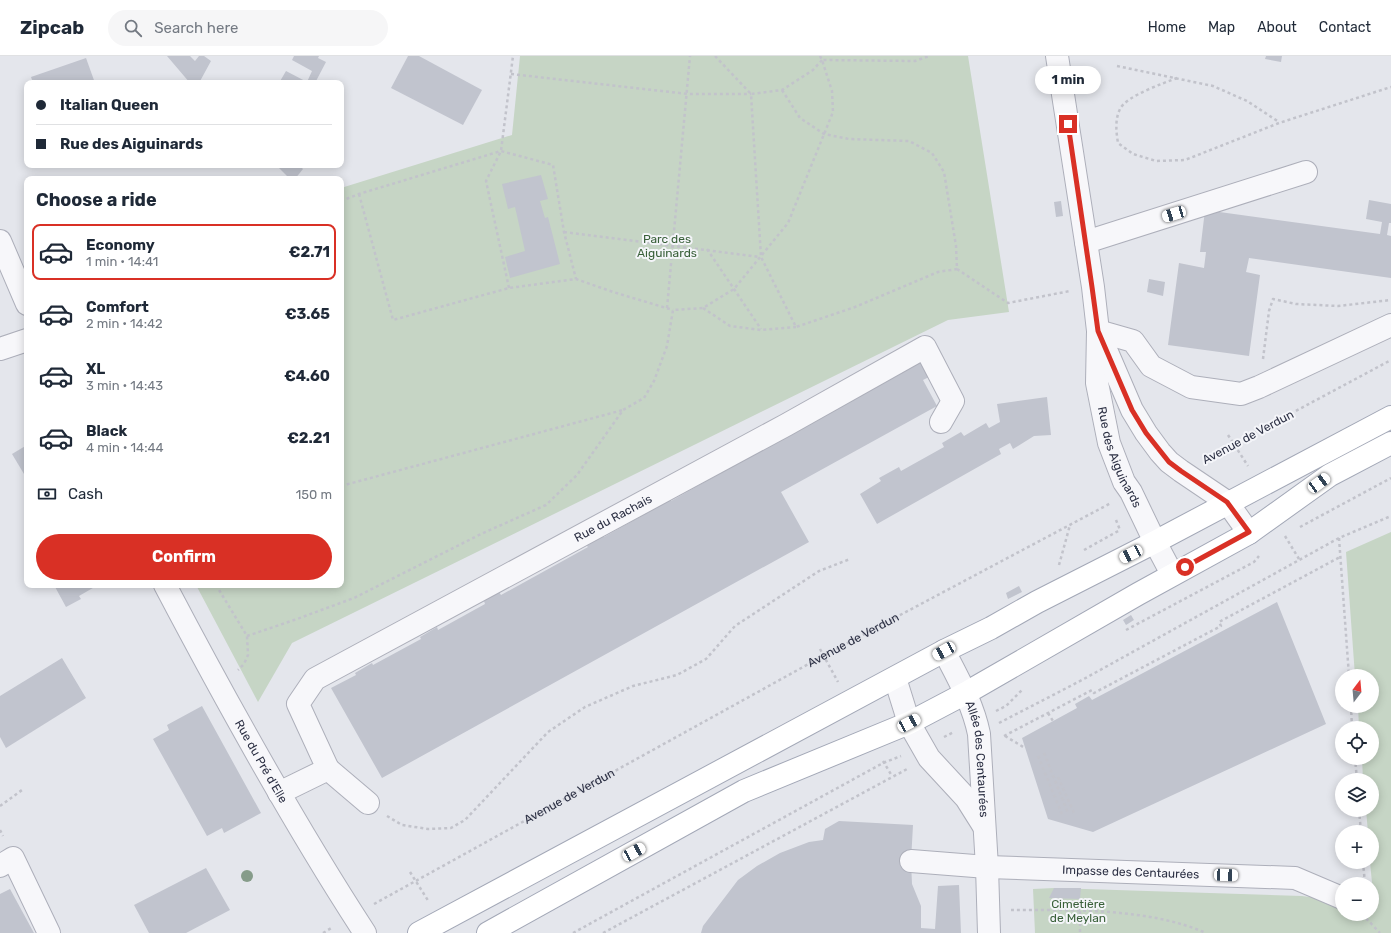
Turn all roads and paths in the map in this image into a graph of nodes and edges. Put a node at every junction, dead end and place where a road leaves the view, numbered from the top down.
1 (513, 56) edge
2 (690, 56) edge
3 (715, 56) edge
4 (820, 56) edge
5 (929, 56) edge
6 (1058, 56) edge
7 (822, 60) junction
8 (1117, 66) dead end
9 (511, 74) junction
10 (1178, 78) junction
11 (1391, 87) edge
12 (782, 90) junction
13 (688, 94) junction
14 (751, 94) junction
15 (1279, 122) junction
16 (824, 134) junction
17 (501, 151) junction
18 (1306, 172) dead end
19 (359, 194) junction
20 (344, 201) edge
21 (564, 232) junction
22 (0, 241) edge
23 (1086, 242) junction
24 (673, 245) junction
25 (707, 250) junction
26 (761, 257) junction
27 (957, 269) junction
28 (576, 279) junction
29 (1092, 287) junction
30 (509, 288) junction
31 (734, 289) junction
32 (24, 297) edge
33 (1391, 300) edge
34 (667, 308) junction
35 (703, 308) junction
36 (673, 310) junction
37 (1391, 325) edge
38 (796, 327) junction
39 (761, 330) junction
40 (1098, 331) junction
41 (24, 341) edge
42 (0, 349) edge
43 (1391, 360) edge
44 (1259, 387) junction
45 (623, 410) junction
46 (1391, 417) edge
47 (941, 422) dead end
48 (1228, 435) dead end
49 (1391, 443) edge
50 (1235, 444) junction
51 (1181, 471) junction
52 (344, 485) edge
53 (1131, 492) junction
54 (1227, 502) junction
55 (1391, 516) edge
56 (1070, 525) junction
57 (1249, 532) junction
58 (1339, 538) junction
59 (1155, 542) junction
60 (1340, 557) junction
61 (850, 559) dead end
62 (1299, 560) dead end
63 (1059, 563) dead end
64 (1172, 574) junction
65 (167, 588) edge
66 (218, 588) edge
67 (247, 636) junction
68 (944, 651) junction
69 (1348, 669) edge
70 (895, 678) junction
71 (218, 683) junction
72 (966, 693) junction
73 (1048, 713) junction
74 (1053, 721) dead end
75 (909, 723) junction
76 (1025, 748) dead end
77 (1044, 753) dead end
78 (1038, 756) dead end
79 (328, 769) junction
80 (1058, 777) dead end
81 (22, 790) dead end
82 (279, 793) junction
83 (368, 802) joint
84 (0, 806) edge
85 (1068, 813) dead end
86 (1074, 813) dead end
87 (1063, 817) dead end
88 (984, 826) junction
89 (911, 861) dead end
90 (0, 866) edge
91 (987, 867) junction
92 (1335, 895) edge
93 (988, 910) junction
94 (1080, 911) junction
95 (523, 913) junction
96 (1369, 921) edge
97 (359, 924) edge
98 (49, 933) edge
99 (323, 933) edge
100 (419, 933) edge
101 (488, 933) edge
102 (513, 933) edge
103 (988, 933) edge
104 (1080, 933) edge
105 (1206, 933) edge
106 (1380, 933) edge

1 - 9 path
2 - 13 path
3 - 14 path
4 - 7 path
5 - 7 path
6 - 23 street, Rue des Aiguinards
7 - 12 path
7 - 16 path
8 - 10 path
9 - 13 path
9 - 17 path
10 - 15 path
10 - 15 path
11 - 15 path
12 - 14 path
12 - 16 path
13 - 14 path
13 - 24 path
14 - 26 path
16 - 26 path
16 - 27 path
17 - 19 path
17 - 21 path
17 - 30 path
18 - 23 street
19 - 20 path
19 - 30 path
21 - 24 path
21 - 28 path
22 - 32 street
23 - 29 street, Rue des Aiguinards
24 - 25 path
24 - 34 path
25 - 26 path
25 - 31 path
26 - 31 path
26 - 38 path
27 - 29 path
27 - 38 path
28 - 30 path
28 - 34 path
29 - 40 street, Rue des Aiguinards
31 - 35 path
31 - 39 path
33 - 44 path
34 - 36 path
35 - 36 path
35 - 39 path
36 - 45 path
37 - 44 street
38 - 39 path
40 - 44 street
40 - 51 street, Rue des Aiguinards
40 - 53 street, Rue des Aiguinards
41 - 42 street
43 - 50 path, Avenue de Verdun
45 - 52 path
45 - 67 path
46 - 54 main road
47 - 79 street, Rue du Rachais
48 - 50 path
49 - 57 main road
50 - 51 path, Avenue de Verdun
51 - 54 street, Rue des Aiguinards
53 - 56 path, Avenue de Verdun
53 - 59 street, Rue des Aiguinards
54 - 57 street, Rue des Aiguinards
54 - 59 main road
55 - 58 path
56 - 63 path
56 - 97 path, Avenue de Verdun
57 - 64 main road
58 - 60 path
58 - 62 path
59 - 64 street, Rue des Aiguinards
59 - 68 main road
60 - 69 path
60 - 73 path
61 - 83 path
64 - 72 main road
65 - 71 street, Rue du Pré d'Elle
66 - 67 path
67 - 71 path
68 - 70 main road
68 - 72 street, Allée des Centaurées
70 - 75 street, Allée des Centaurées
70 - 100 main road
71 - 82 street, Rue du Pré d'Elle
72 - 75 main road
72 - 88 street, Allée des Centaurées
73 - 74 path
73 - 76 path
75 - 88 street, Allée des Centaurées
75 - 95 main road
77 - 85 path
78 - 87 path
79 - 82 street
79 - 83 street, Rue du Rachais
80 - 86 path
81 - 84 path
82 - 97 street, Rue du Pré d'Elle
88 - 91 street, Allée des Centaurées
89 - 91 street, Impasse des Centaurées
90 - 98 street
91 - 92 street, Impasse des Centaurées
91 - 93 street, Allée des Centaurées
93 - 94 path
93 - 103 street, Allée des Centaurées
94 - 104 path
94 - 105 path
95 - 101 main road
95 - 102 street
96 - 106 path
97 - 99 path, Avenue de Verdun

